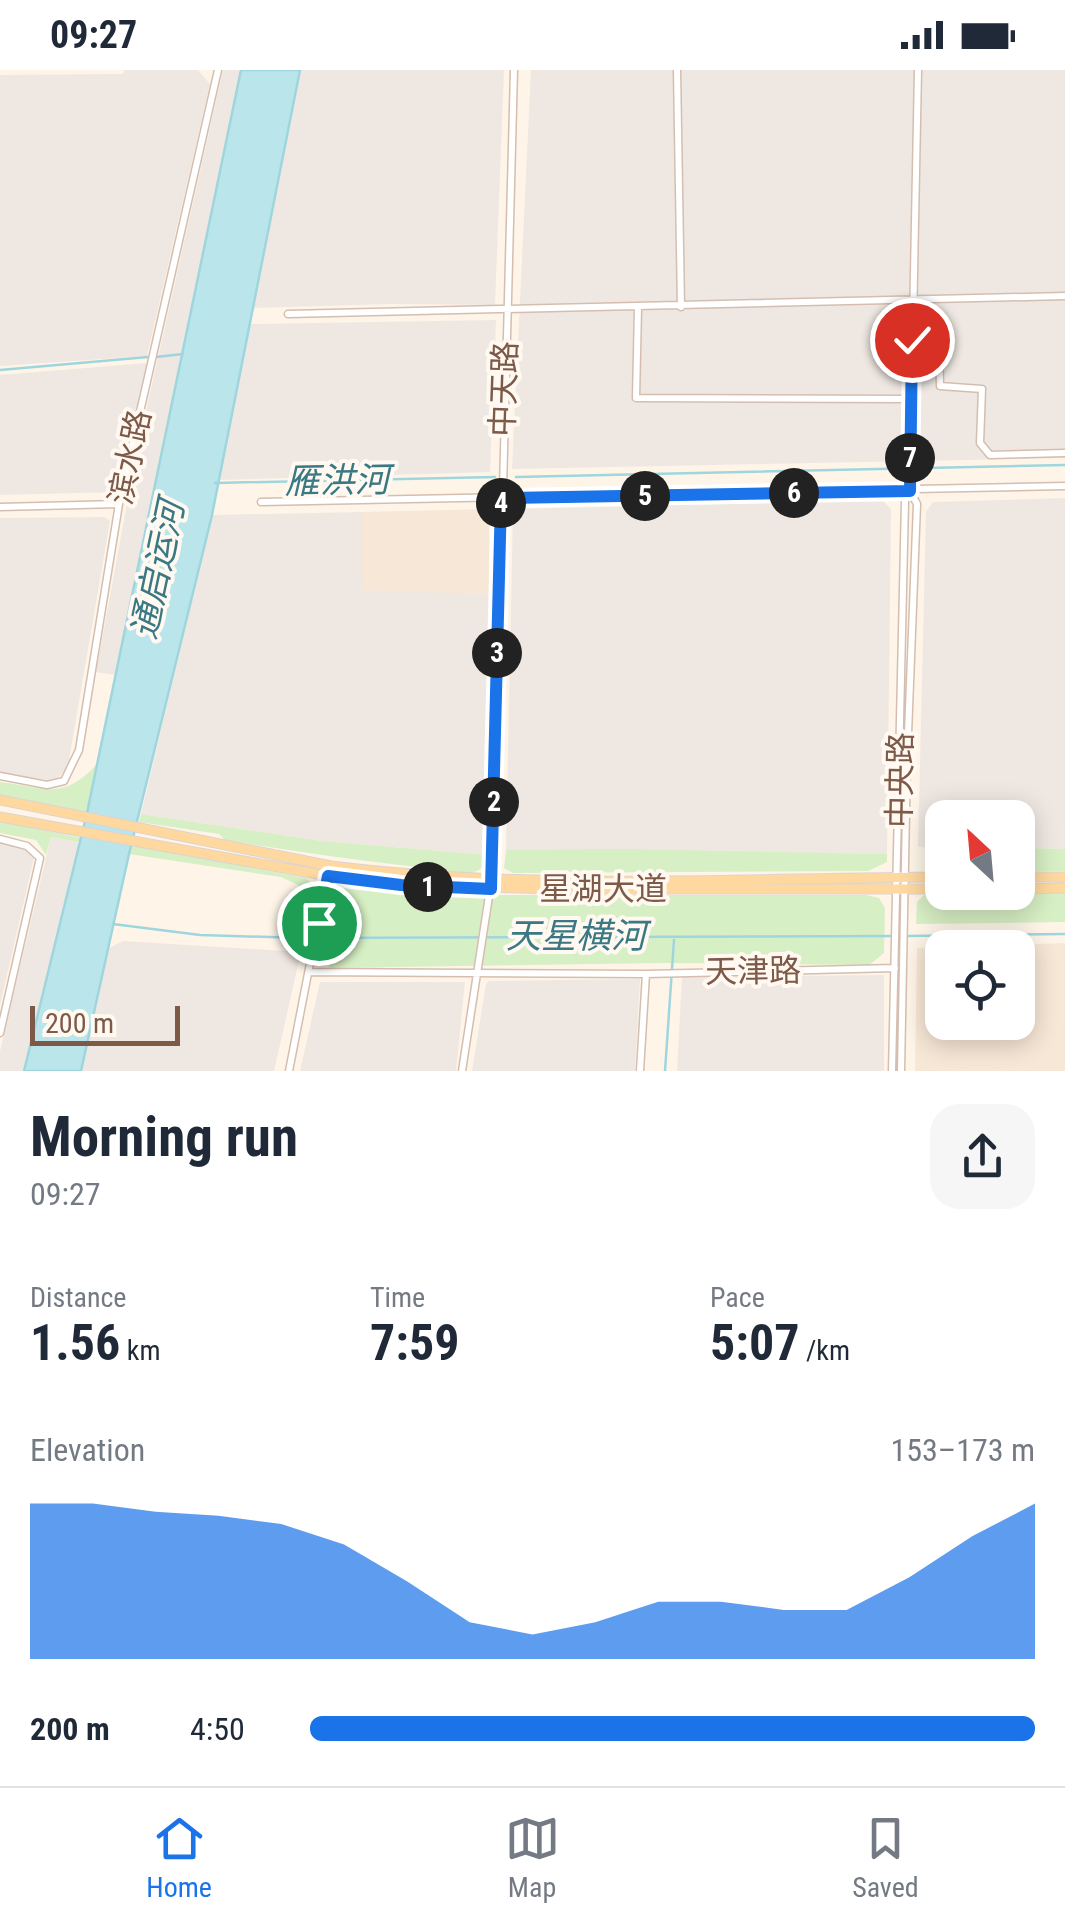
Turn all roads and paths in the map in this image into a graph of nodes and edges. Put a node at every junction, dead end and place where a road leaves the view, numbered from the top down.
1 (218, 70) edge
2 (514, 70) edge
3 (677, 70) edge
4 (918, 70) edge
5 (1065, 296) edge
6 (914, 301) junction
7 (682, 307) junction
8 (638, 308) junction
9 (506, 311) junction
10 (288, 314) dead end
11 (912, 340) junction
12 (910, 399) junction
13 (1065, 454) edge
14 (1065, 486) edge
15 (910, 491) junction
16 (501, 498) junction
17 (260, 502) dead end
18 (119, 504) junction
19 (0, 507) edge
20 (0, 776) edge
21 (5, 801) edge
22 (4, 817) edge
23 (0, 839) edge
24 (328, 876) junction
25 (1035, 877) edge
26 (1065, 877) edge
27 (902, 878) junction
28 (925, 878) edge
29 (491, 884) junction
30 (1065, 888) edge
31 (902, 889) junction
32 (925, 889) edge
33 (1035, 889) edge
34 (900, 946) junction
35 (895, 968) junction
36 (310, 972) junction
37 (646, 974) junction
38 (477, 975) junction
39 (0, 1033) edge
40 (290, 1071) edge
41 (462, 1071) edge
42 (640, 1071) edge
43 (892, 1071) edge
44 (901, 1071) edge

1 - 18 street, 滨水路
2 - 9 street, 中天路
3 - 7 street
4 - 6 street, 中央路
5 - 6 street
6 - 7 street
6 - 11 street, 中央路
7 - 8 street
8 - 9 street
8 - 12 street
9 - 10 street
9 - 16 street, 中天路
11 - 12 street, 中央路
11 - 13 street
12 - 15 street, 中央路
14 - 15 street
15 - 16 street
15 - 27 street, 中央路
16 - 17 street
16 - 29 street, 中天路
18 - 19 street
18 - 20 street, 滨水路
21 - 29 main road, 星湖大道
22 - 24 main road, 星湖大道
23 - 39 street
24 - 29 main road, 星湖大道
24 - 36 street
25 - 26 main road
27 - 28 main road, 星湖大道
27 - 29 main road, 星湖大道
27 - 31 street, 中央路
29 - 31 main road, 星湖大道
29 - 38 street, 中天路
30 - 33 main road
31 - 32 main road, 星湖大道
31 - 34 street, 中央路
34 - 35 street, 中央路
34 - 44 street, 中央路
35 - 37 street, 天津路
35 - 43 street, 中央路
36 - 38 street, 天津路
36 - 40 street
37 - 38 street, 天津路
37 - 42 street
38 - 41 street, 中天路

